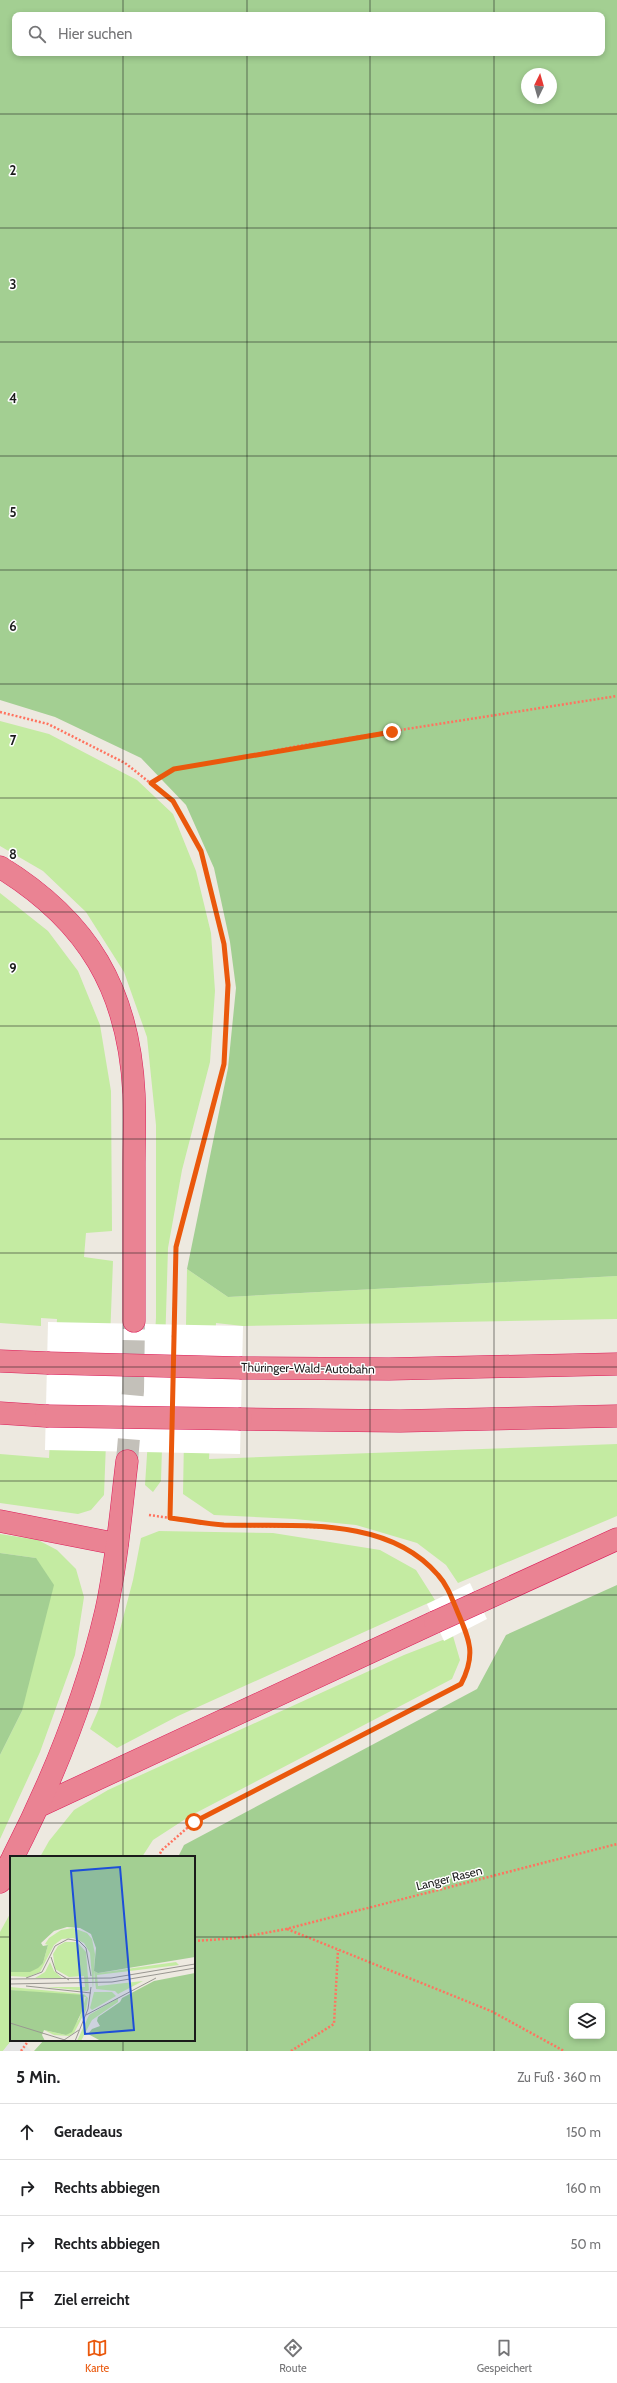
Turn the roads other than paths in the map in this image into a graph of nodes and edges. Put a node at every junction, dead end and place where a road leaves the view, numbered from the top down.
1 (0, 867) edge
2 (134, 1321) tunnel mouth
3 (0, 1361) edge
4 (617, 1364) edge
5 (0, 1413) edge
6 (617, 1416) edge
7 (127, 1460) tunnel mouth
8 (0, 1521) edge
9 (617, 1539) edge
10 (117, 1544) junction
11 (39, 1806) junction
12 (14, 1856) edge
13 (10, 1863) edge
14 (0, 1882) edge

1 - 2 highway
3 - 4 highway, Thüringer-Wald-Autobahn, bridge
5 - 6 highway, bridge
7 - 10 highway
8 - 10 highway
9 - 11 highway, bridge
10 - 11 highway
11 - 12 highway
13 - 14 highway

